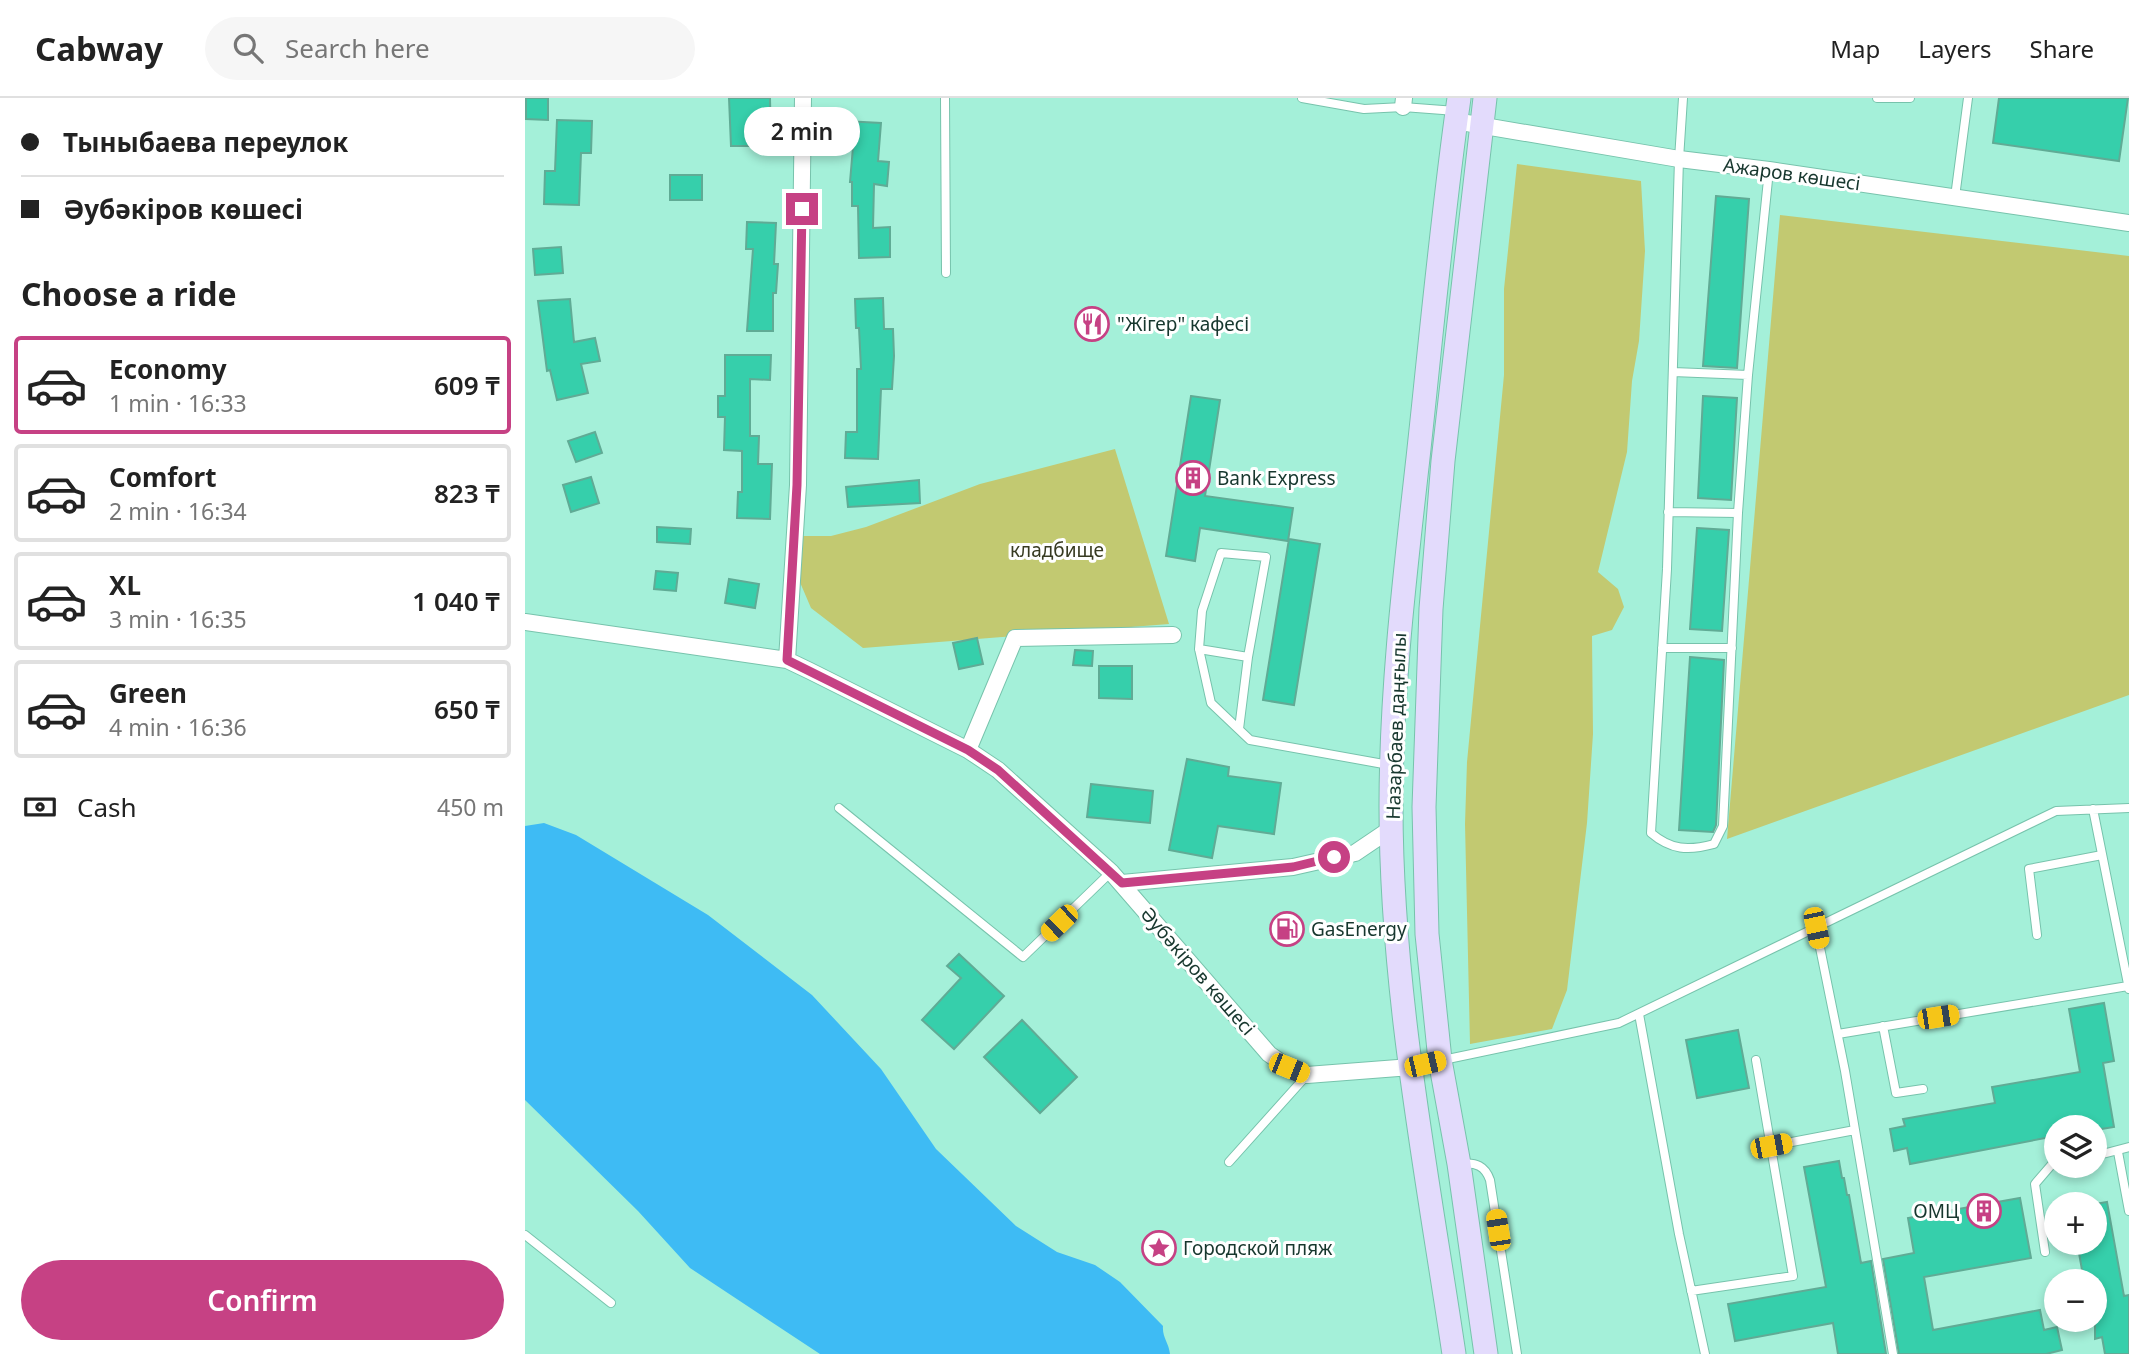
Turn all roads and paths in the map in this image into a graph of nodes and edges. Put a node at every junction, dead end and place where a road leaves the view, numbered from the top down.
1 (803, 98) edge
2 (946, 98) edge
3 (1302, 98) edge
4 (1485, 98) edge
5 (1683, 98) edge
6 (1877, 98) edge
7 (1910, 98) edge
8 (1968, 98) edge
9 (1404, 103) edge
10 (1458, 110) edge
11 (1481, 123) junction
12 (1679, 159) junction
13 (1769, 170) junction
14 (1955, 197) junction
15 (2129, 223) edge
16 (946, 273) dead end
17 (1672, 372) junction
18 (1748, 375) junction
19 (1668, 512) junction
20 (1738, 513) junction
21 (525, 622) edge
22 (1173, 635) dead end
23 (1662, 648) junction
24 (1732, 648) junction
25 (1199, 649) junction
26 (1248, 657) junction
27 (787, 660) junction
28 (1239, 729) junction
29 (968, 750) junction
30 (1392, 765) junction
31 (839, 807) dead end
32 (2129, 807) edge
33 (2093, 809) junction
34 (1392, 828) junction
35 (2102, 855) junction
36 (1117, 877) junction
37 (1816, 928) junction
38 (2037, 935) dead end
39 (2129, 988) edge
40 (1639, 1014) junction
41 (1883, 1026) junction
42 (1838, 1034) junction
43 (1440, 1060) junction
44 (1756, 1060) dead end
45 (1411, 1067) junction
46 (1307, 1075) junction
47 (1923, 1089) dead end
48 (1855, 1130) junction
49 (1771, 1146) junction
50 (2129, 1147) edge
51 (2118, 1152) junction
52 (2107, 1154) edge
53 (1229, 1162) dead end
54 (1459, 1164) junction
55 (2044, 1174) edge
56 (2129, 1211) edge
57 (525, 1236) edge
58 (2044, 1245) edge
59 (1691, 1291) junction
60 (611, 1303) dead end
61 (1454, 1354) edge
62 (1486, 1354) edge
63 (1517, 1354) edge
64 (1705, 1354) edge
65 (1893, 1354) edge

1 - 27 street
2 - 16 lane
3 - 9 lane
4 - 11 main road, Назарбаев даңғылы
5 - 12 lane
6 - 7 lane
8 - 14 lane
9 - 10 lane
10 - 11 street, Ажаров көшесі
10 - 30 main road, Назарбаев даңғылы
11 - 12 street, Ажаров көшесі
11 - 43 main road, Назарбаев даңғылы
12 - 13 street, Ажаров көшесі
12 - 17 lane
13 - 14 street, Ажаров көшесі
13 - 18 lane
14 - 15 street, Ажаров көшесі
17 - 18 lane
17 - 19 lane
18 - 20 lane
19 - 20 lane
19 - 23 lane
20 - 24 lane
21 - 27 street, Әубәкіров көшесі
22 - 29 street
23 - 24 lane
23 - 24 lane
25 - 26 lane
25 - 26 lane
25 - 28 lane
26 - 28 lane
27 - 29 street, Әубәкіров көшесі
28 - 30 lane
29 - 36 street, Әубәкіров көшесі
30 - 34 main road, Назарбаев даңғылы
31 - 36 lane
32 - 33 lane
33 - 35 lane
33 - 37 lane
34 - 36 street
34 - 45 main road, Назарбаев даңғылы
35 - 38 lane
35 - 39 lane
36 - 46 street, Әубәкіров көшесі
37 - 40 lane
37 - 42 lane
39 - 41 lane
40 - 43 lane
40 - 59 lane
41 - 42 lane
41 - 47 lane
42 - 48 lane
43 - 45 street
43 - 54 main road, Назарбаев даңғылы
44 - 49 lane
45 - 46 street
45 - 61 main road, Назарбаев даңғылы
46 - 53 lane
48 - 49 lane
48 - 65 lane
49 - 59 lane
50 - 51 lane
51 - 52 lane
51 - 56 lane
54 - 62 main road, Назарбаев даңғылы
54 - 63 lane
55 - 58 lane
57 - 60 lane
59 - 64 lane

